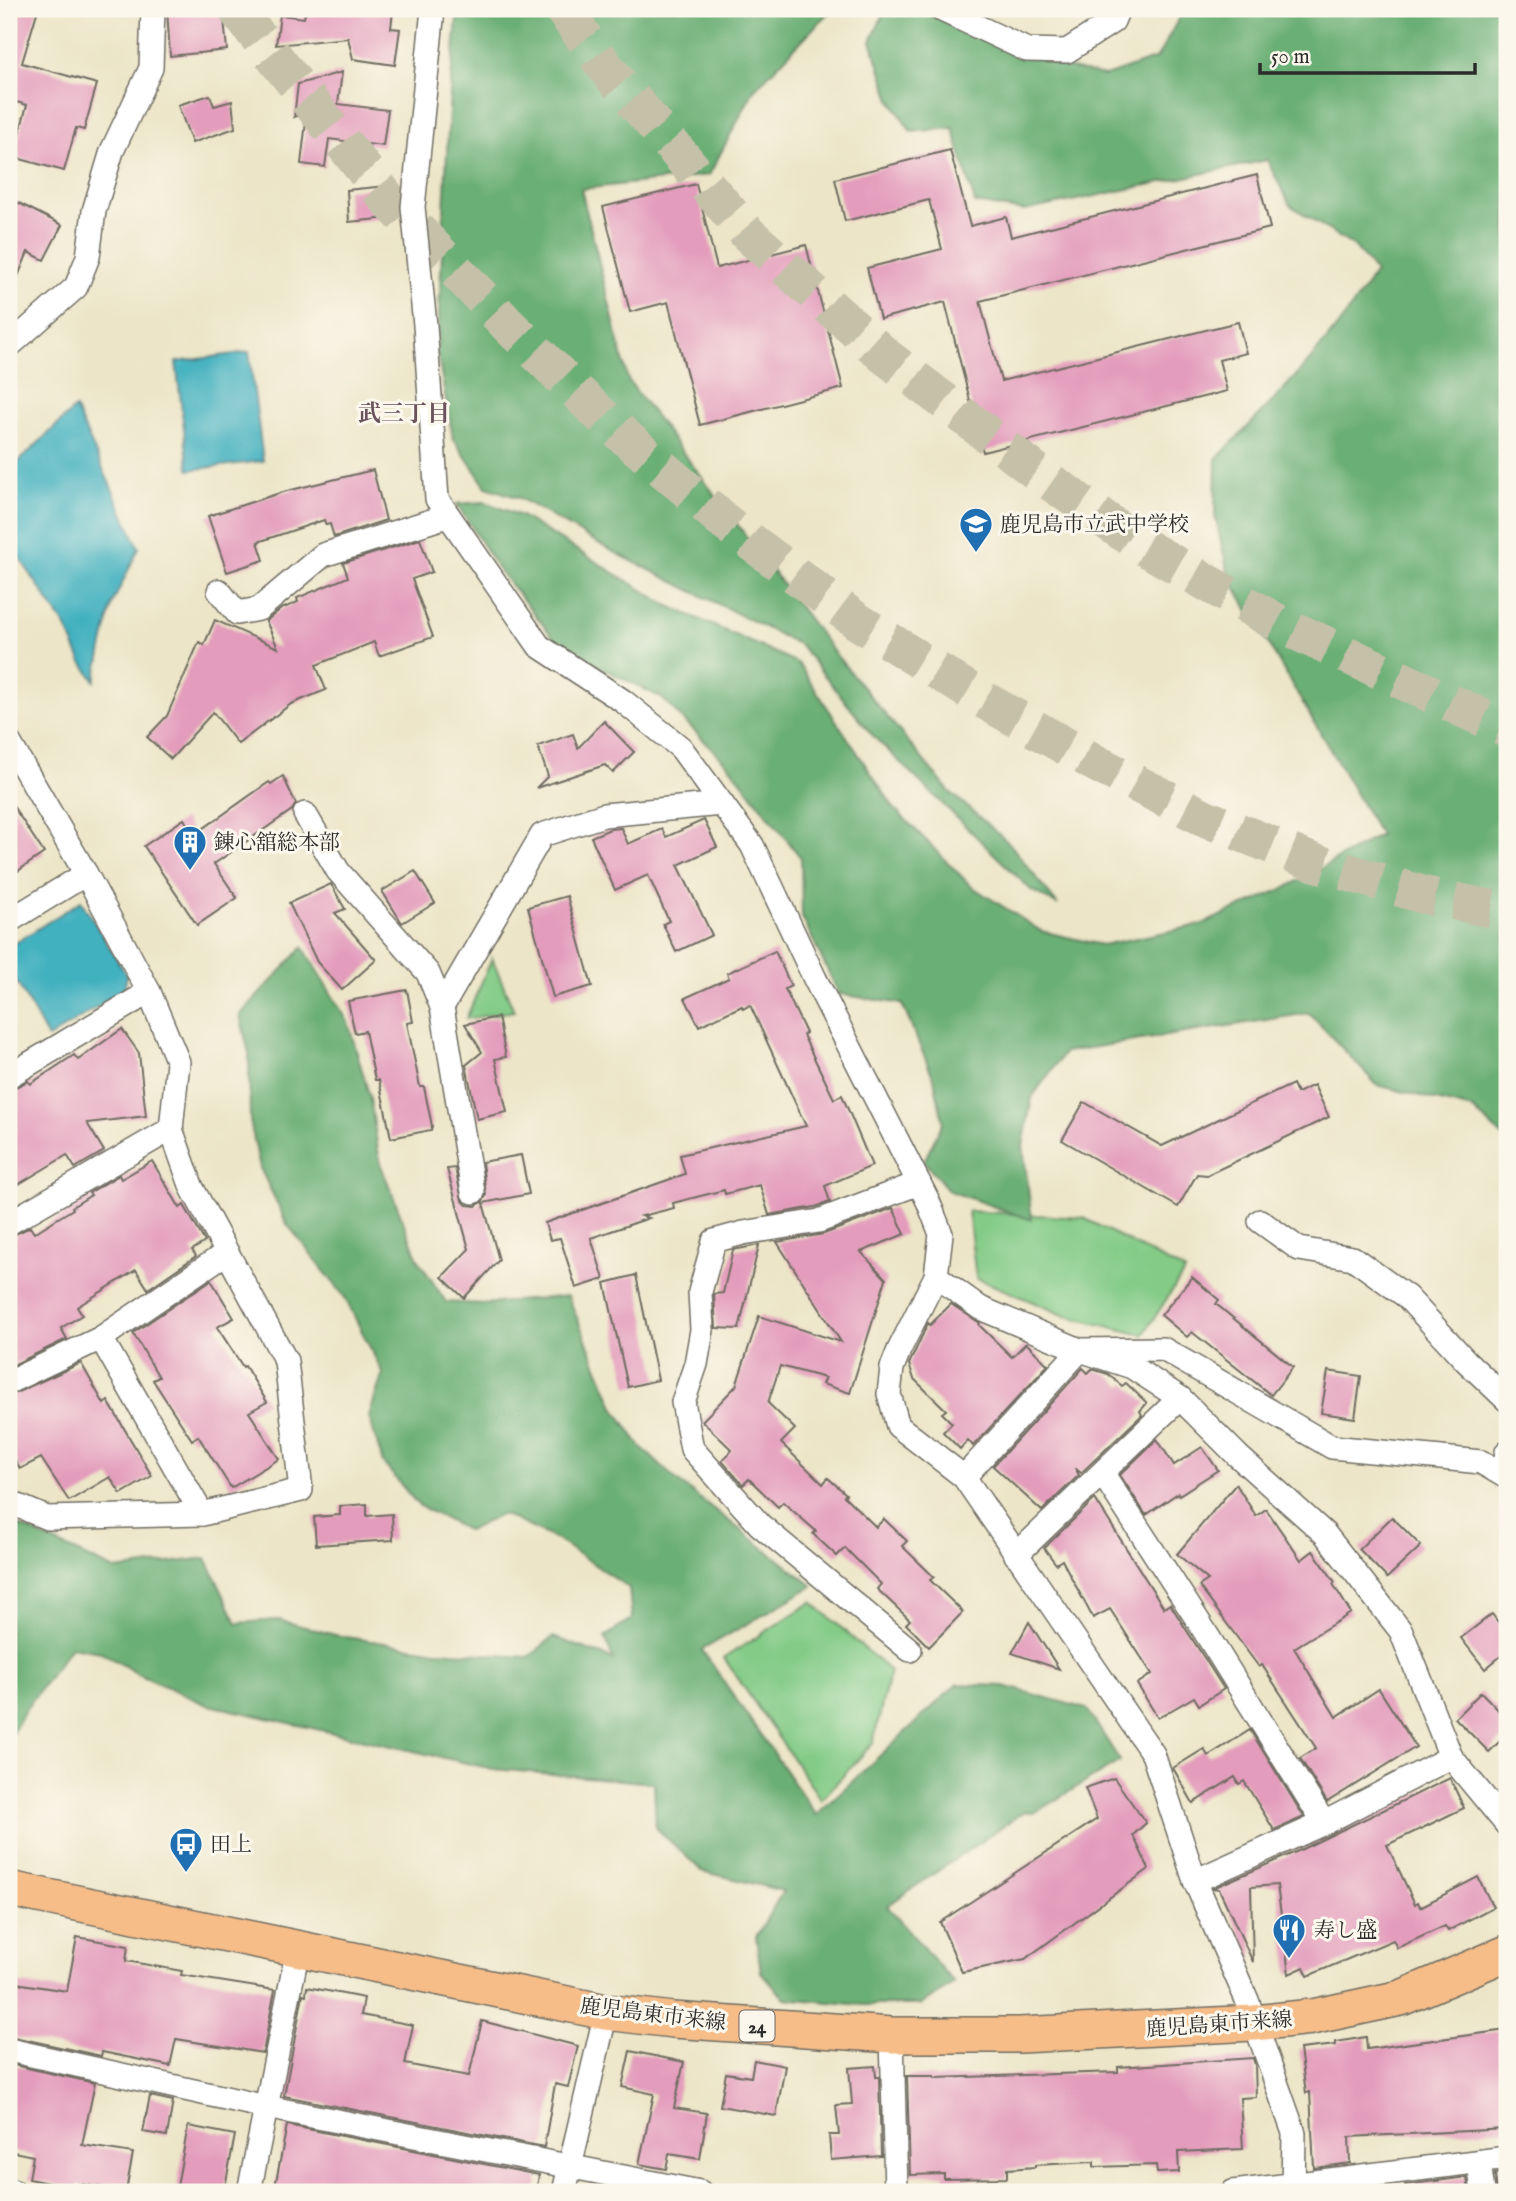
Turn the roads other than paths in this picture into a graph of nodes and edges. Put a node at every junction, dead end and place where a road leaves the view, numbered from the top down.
1 (153, 9) edge
2 (433, 9) edge
3 (940, 9) edge
4 (1118, 9) edge
5 (9, 346) edge
6 (447, 516) junction
7 (219, 591) dead end
8 (9, 742) edge
9 (722, 804) junction
10 (304, 814) dead end
11 (86, 874) junction
12 (9, 921) edge
13 (149, 992) junction
14 (442, 1007) junction
15 (9, 1076) edge
16 (171, 1129) junction
17 (919, 1183) junction
18 (473, 1192) dead end
19 (1260, 1221) dead end
20 (9, 1223) edge
21 (226, 1253) junction
22 (936, 1276) junction
23 (102, 1338) junction
24 (1080, 1350) junction
25 (9, 1382) edge
26 (1180, 1398) junction
27 (1507, 1400) edge
28 (1507, 1452) edge
29 (1103, 1474) junction
30 (964, 1477) junction
31 (9, 1502) edge
32 (202, 1514) junction
33 (1016, 1555) junction
34 (910, 1650) dead end
35 (1451, 1756) junction
36 (1324, 1823) junction
37 (1507, 1825) edge
38 (1195, 1881) junction
39 (9, 1889) edge
40 (299, 1949) junction
41 (1507, 1953) edge
42 (606, 2012) junction
43 (1254, 2022) junction
44 (892, 2035) junction
45 (9, 2050) edge
46 (266, 2108) junction
47 (1507, 2158) edge
48 (1479, 2162) junction
49 (570, 2166) junction
50 (1294, 2189) edge
51 (9, 2190) edge
52 (15, 2192) edge
53 (249, 2192) edge
54 (564, 2192) edge
55 (699, 2192) edge
56 (896, 2192) edge
57 (1233, 2192) edge
58 (1483, 2192) edge

1 - 5 street
2 - 6 street
3 - 4 street
6 - 7 street
6 - 9 street
8 - 11 street
9 - 14 street
9 - 17 street
10 - 14 street
11 - 12 street
11 - 13 street
13 - 15 street
13 - 16 street
14 - 18 street
16 - 20 street
16 - 21 street
17 - 22 street
17 - 34 street
19 - 27 street
21 - 23 street
21 - 32 street
22 - 24 street
22 - 30 street
23 - 25 street
23 - 32 street
24 - 26 street
24 - 28 street
24 - 30 street
26 - 29 street
26 - 35 street
29 - 33 street
29 - 36 street
30 - 33 street
31 - 32 street
33 - 38 street
35 - 36 street
35 - 37 street
36 - 38 street
38 - 43 street
39 - 40 main road, 鹿児島東市来線 / 24
40 - 42 main road, 鹿児島東市来線 / 24
40 - 46 street
41 - 43 main road, 鹿児島東市来線 / 24
42 - 44 main road, 鹿児島東市来線 / 24
42 - 49 street
43 - 44 main road, 鹿児島東市来線 / 24
43 - 50 street
44 - 56 street
45 - 46 street
46 - 49 street
46 - 53 street
47 - 48 street
48 - 50 street
48 - 58 street
49 - 54 street
49 - 55 street
50 - 57 street
51 - 52 street

